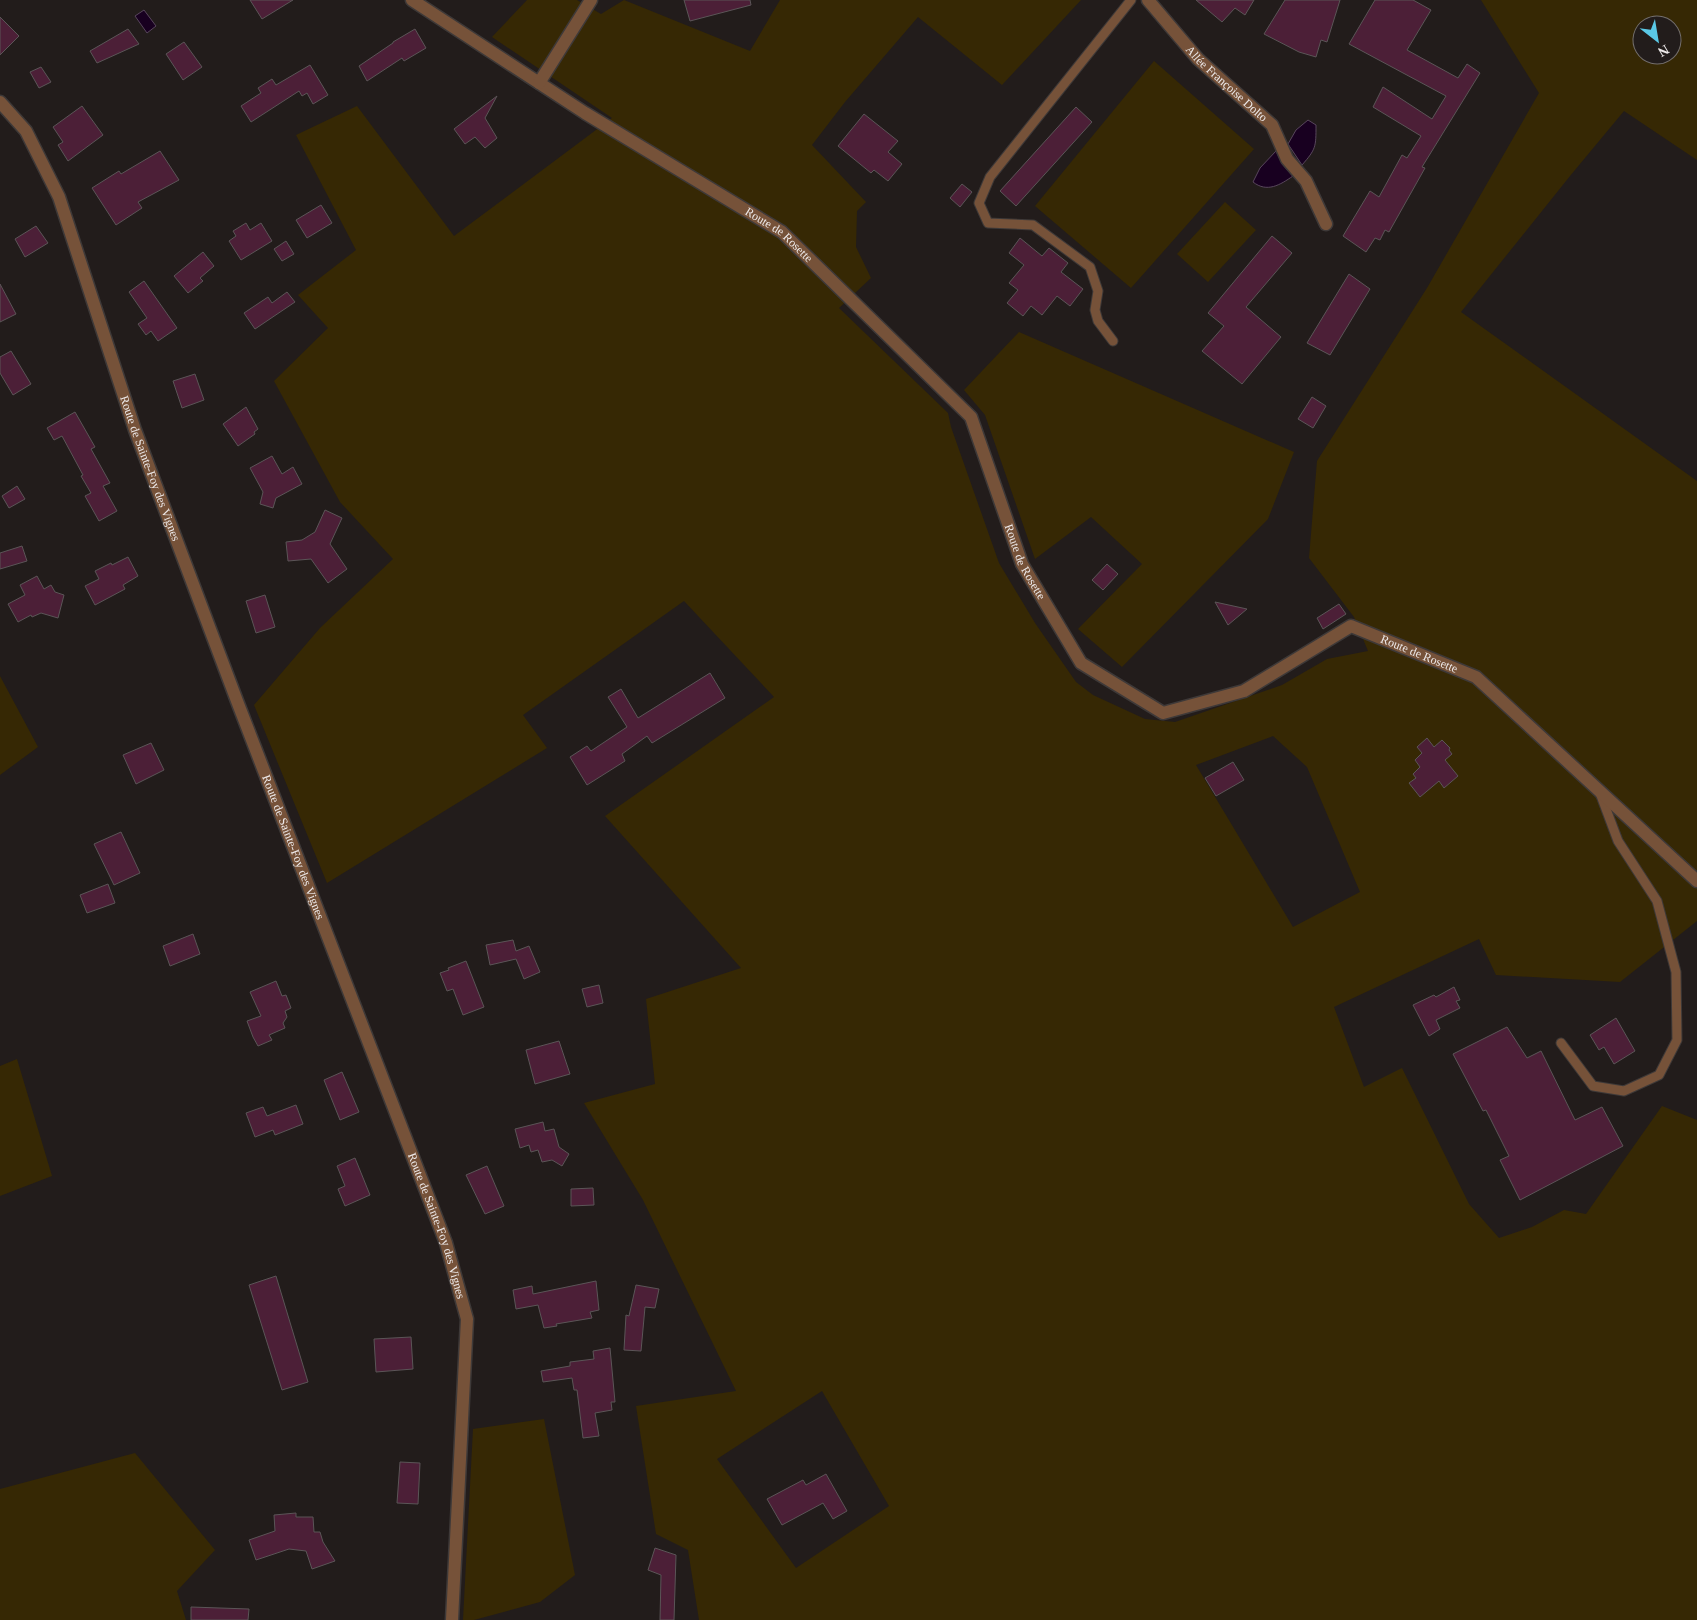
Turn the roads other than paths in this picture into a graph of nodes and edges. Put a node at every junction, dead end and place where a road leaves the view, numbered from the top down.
1 (412, 0) edge
2 (590, 0) edge
3 (1131, 0) edge
4 (1148, 0) edge
5 (539, 83) junction
6 (0, 102) edge
7 (1326, 224) dead end
8 (1113, 341) dead end
9 (1600, 792) junction
10 (1697, 881) edge
11 (1561, 1042) dead end
12 (452, 1620) edge

1 - 5 street, Route de Rosette
2 - 5 street
3 - 8 lane
4 - 7 street, Allée Françoise Dolto
5 - 9 street, Route de Rosette
6 - 12 street, Route de Sainte-Foy des Vignes
9 - 10 street, Route de Rosette
9 - 11 lane

